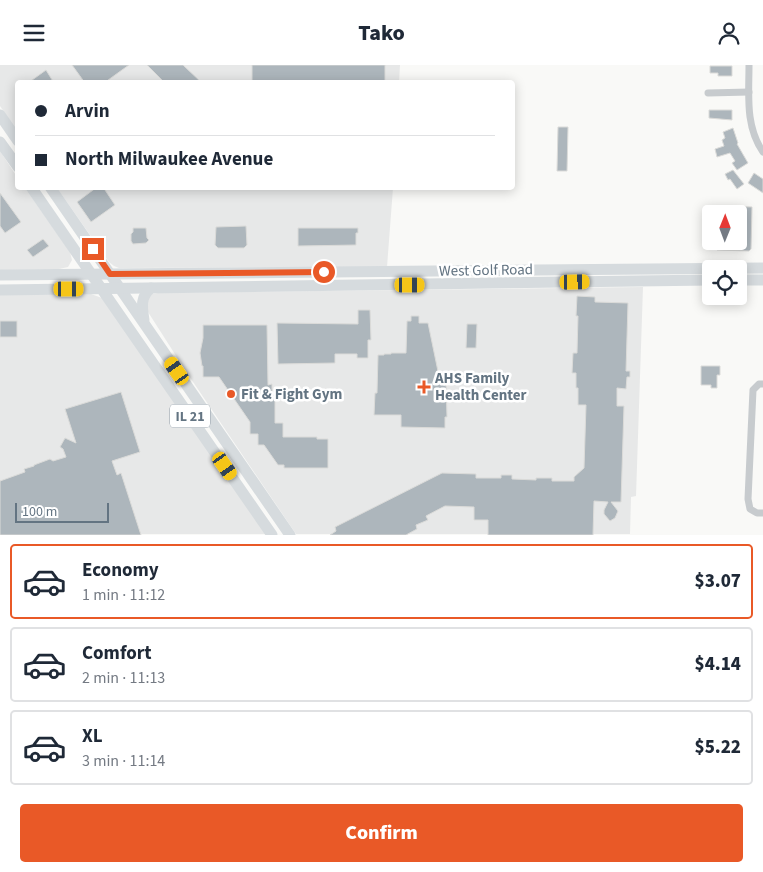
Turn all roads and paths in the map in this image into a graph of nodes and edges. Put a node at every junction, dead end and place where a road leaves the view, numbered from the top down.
1 (750, 65) edge
2 (749, 92) junction
3 (708, 93) dead end
4 (0, 115) edge
5 (15, 137) edge
6 (0, 142) edge
7 (763, 152) edge
8 (15, 163) edge
9 (33, 190) edge
10 (52, 190) edge
11 (763, 268) edge
12 (110, 274) junction
13 (0, 275) edge
14 (92, 275) junction
15 (702, 280) edge
16 (747, 280) edge
17 (763, 280) edge
18 (120, 288) junction
19 (151, 288) junction
20 (0, 289) edge
21 (101, 289) junction
22 (145, 324) junction
23 (763, 384) edge
24 (760, 513) edge
25 (272, 535) edge
26 (290, 535) edge

1 - 2 street
2 - 3 street
2 - 7 street
4 - 5 main road
6 - 8 main road
9 - 14 main road, IL 21
10 - 12 main road, IL 21
11 - 12 main road, West Golf Road
12 - 14 main road, West Golf Road
12 - 18 main road, IL 21
13 - 14 main road, West Golf Road
14 - 21 main road, IL 21
15 - 19 main road, West Golf Road
16 - 17 main road
18 - 19 main road, West Golf Road
18 - 21 main road, West Golf Road
18 - 22 main road, IL 21
19 - 22 main road
20 - 21 main road, West Golf Road
21 - 25 main road, IL 21
22 - 26 main road, IL 21
23 - 24 street

